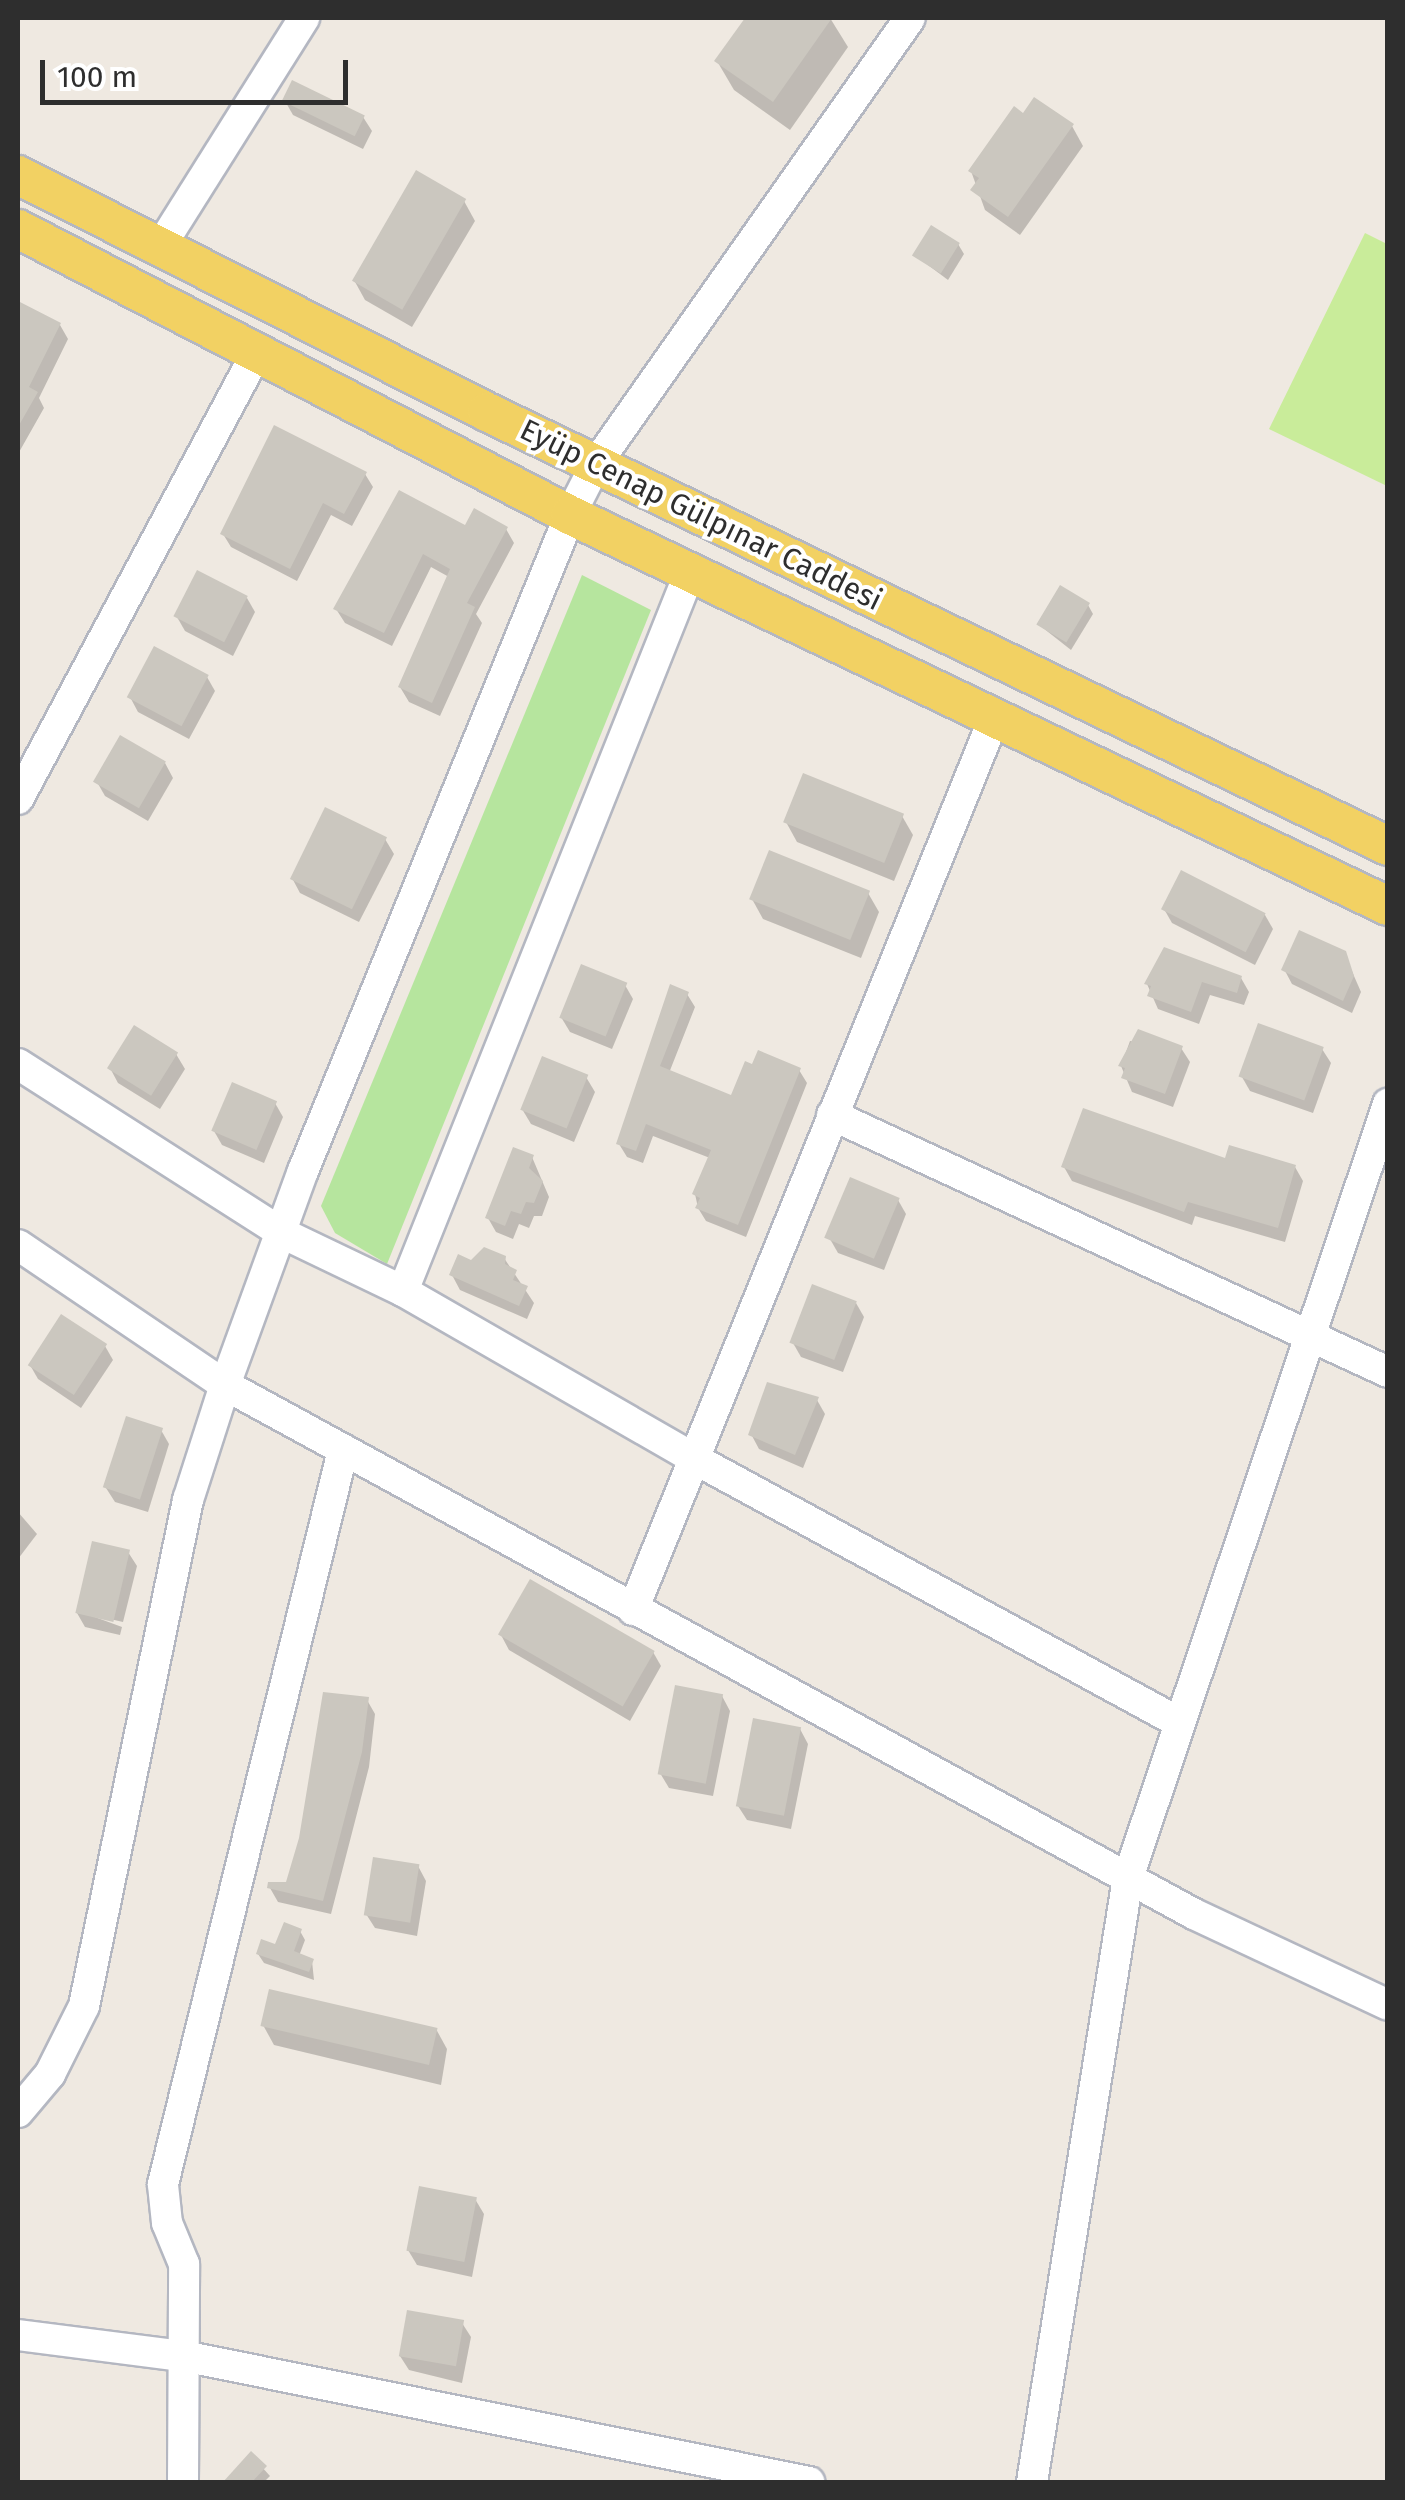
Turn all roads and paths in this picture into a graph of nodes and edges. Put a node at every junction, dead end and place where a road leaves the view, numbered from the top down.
1 (304, 18) edge
2 (910, 18) edge
3 (18, 175) edge
4 (18, 229) edge
5 (160, 247) junction
6 (256, 354) junction
7 (596, 464) junction
8 (570, 515) junction
9 (690, 572) junction
10 (995, 716) junction
11 (18, 799) edge
12 (1388, 846) edge
13 (1388, 906) edge
14 (18, 1064) edge
15 (1388, 1104) edge
16 (832, 1115) junction
17 (282, 1233) junction
18 (18, 1245) edge
19 (403, 1290) junction
20 (1310, 1334) junction
21 (1388, 1372) edge
22 (224, 1385) junction
23 (343, 1450) junction
24 (693, 1458) junction
25 (633, 1610) junction
26 (1180, 1723) junction
27 (1128, 1878) junction
28 (1388, 2006) edge
29 (18, 2112) edge
30 (18, 2336) edge
31 (182, 2356) junction
32 (183, 2482) edge
33 (809, 2482) edge
34 (1032, 2482) edge

1 - 5 street
2 - 7 street
3 - 5 main road, Eyüp Cenap Gülpınar Caddesi
4 - 6 main road
5 - 7 main road, Eyüp Cenap Gülpınar Caddesi
6 - 8 main road
6 - 11 street
7 - 8 street
7 - 12 main road, Eyüp Cenap Gülpınar Caddesi
8 - 9 main road
8 - 17 street
9 - 10 main road
9 - 19 street
10 - 13 main road
10 - 16 street
14 - 17 street
15 - 20 street
16 - 20 street
16 - 24 street
17 - 19 street
17 - 22 street
18 - 22 street
19 - 24 street
20 - 21 street
20 - 26 street
22 - 23 street
22 - 29 street
23 - 25 street
23 - 31 street
24 - 25 street
24 - 26 street
25 - 27 street
26 - 27 street
27 - 28 street
27 - 34 street
30 - 31 street
31 - 32 street
31 - 33 street

